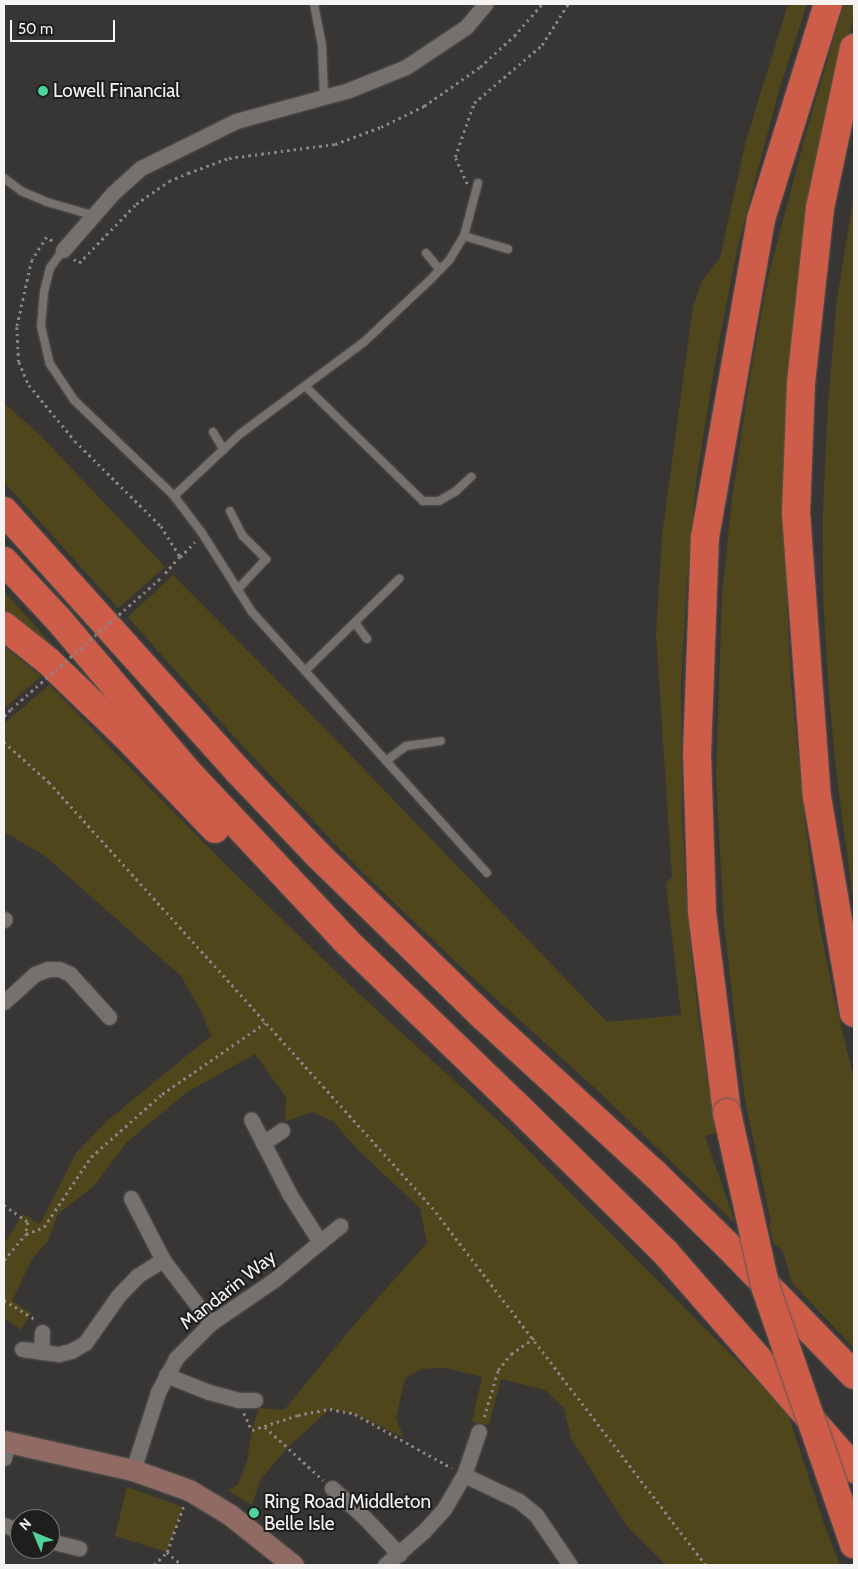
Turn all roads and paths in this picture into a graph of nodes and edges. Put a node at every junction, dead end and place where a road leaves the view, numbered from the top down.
1 (314, 4) edge
2 (485, 4) edge
3 (542, 4) edge
4 (568, 4) edge
5 (828, 4) edge
6 (854, 48) edge
7 (324, 96) junction
8 (4, 178) edge
9 (478, 183) dead end
10 (475, 192) junction
11 (92, 216) junction
12 (464, 236) junction
13 (508, 249) dead end
14 (63, 250) junction
15 (426, 253) dead end
16 (440, 270) junction
17 (305, 386) junction
18 (213, 432) dead end
19 (224, 450) junction
20 (471, 477) dead end
21 (174, 496) junction
22 (4, 511) edge
23 (230, 511) dead end
24 (202, 533) junction
25 (180, 557) dead end
26 (4, 560) edge
27 (163, 576) dead end
28 (399, 579) dead end
29 (237, 590) junction
30 (355, 623) junction
31 (4, 626) edge
32 (366, 639) dead end
33 (305, 671) junction
34 (4, 716) edge
35 (441, 741) dead end
36 (4, 742) edge
37 (386, 761) junction
38 (487, 873) dead end
39 (387, 982) junction
40 (4, 1002) edge
41 (854, 1013) edge
42 (109, 1017) dead end
43 (265, 1023) junction
44 (251, 1119) dead end
45 (282, 1130) dead end
46 (263, 1143) junction
47 (131, 1198) dead end
48 (4, 1205) edge
49 (340, 1226) dead end
50 (26, 1234) junction
51 (320, 1242) junction
52 (4, 1260) edge
53 (163, 1260) junction
54 (4, 1300) edge
55 (211, 1323) junction
56 (42, 1332) joint
57 (534, 1338) junction
58 (22, 1349) dead end
59 (42, 1352) junction
60 (166, 1374) junction
61 (854, 1375) edge
62 (238, 1400) junction
63 (255, 1400) dead end
64 (265, 1427) junction
65 (479, 1431) joint
66 (5, 1447) edge
67 (133, 1470) junction
68 (854, 1470) edge
69 (464, 1475) junction
70 (332, 1488) joint
71 (189, 1490) junction
72 (854, 1544) edge
73 (167, 1552) junction
74 (398, 1554) junction
75 (154, 1565) edge
76 (182, 1565) edge
77 (293, 1565) edge
78 (385, 1565) edge
79 (570, 1565) edge
80 (706, 1565) edge

1 - 7 lane
2 - 7 street
3 - 14 path
4 - 10 path
5 - 72 highway, bridge
6 - 41 highway
7 - 11 street
8 - 11 lane
9 - 10 lane
10 - 12 lane
11 - 14 street
12 - 13 lane
12 - 16 lane
14 - 21 lane
15 - 16 lane
16 - 17 lane
17 - 19 lane
17 - 20 lane
18 - 19 lane
19 - 21 lane
21 - 24 lane
22 - 61 highway
23 - 29 lane
24 - 25 path
24 - 29 lane
26 - 39 highway
27 - 34 path, bridge
28 - 30 lane
29 - 33 lane
30 - 32 lane
30 - 33 lane
31 - 39 highway
33 - 37 lane
35 - 37 lane
36 - 43 path
37 - 38 lane
39 - 68 highway
40 - 42 street
43 - 50 path
43 - 57 path
44 - 46 street
45 - 46 street
46 - 51 street
47 - 53 street
48 - 50 path
49 - 51 street, Mandarin Way
50 - 52 path
51 - 55 street, Mandarin Way
53 - 55 street
53 - 59 street
54 - 56 path
55 - 60 street, Mandarin Way
56 - 59 street
57 - 65 path
57 - 80 path
58 - 59 street
60 - 62 street
60 - 67 street, Mandarin Way
62 - 63 street
62 - 64 path
64 - 69 path
64 - 70 path
65 - 69 street
66 - 67 street
67 - 71 street
69 - 74 street
69 - 79 street
70 - 74 street
71 - 73 path
71 - 77 street
73 - 75 path
73 - 76 path
74 - 78 street

